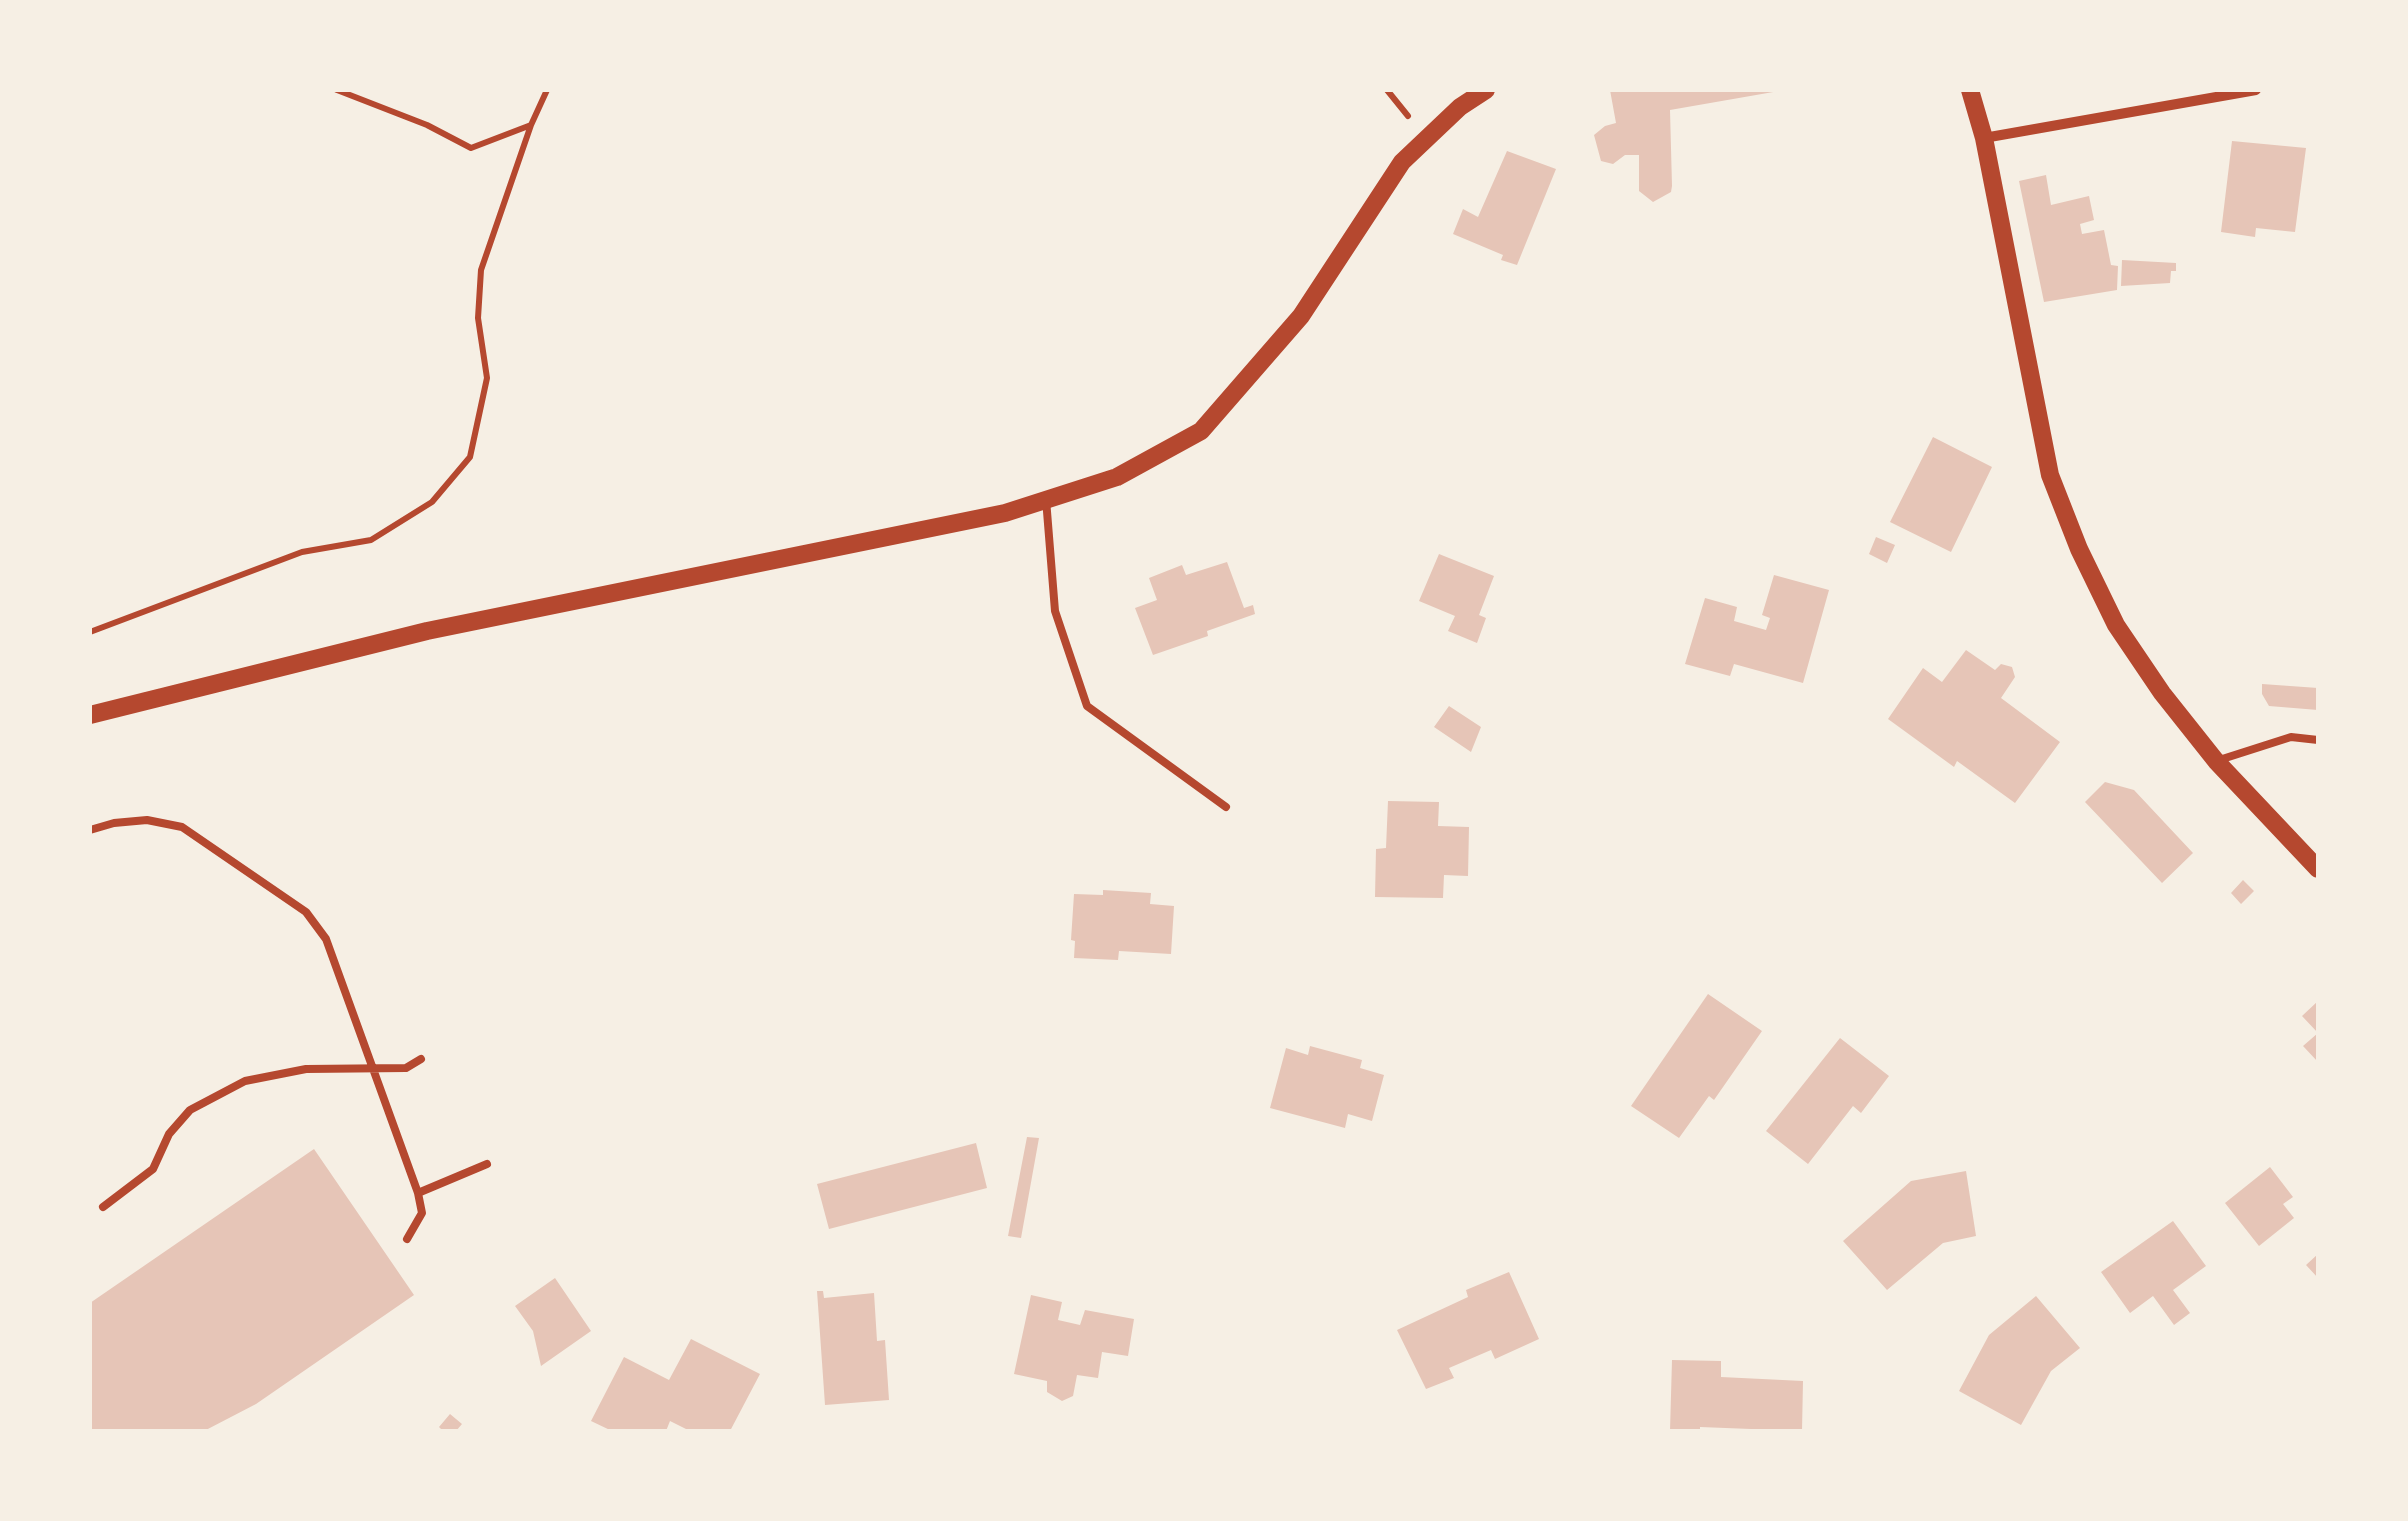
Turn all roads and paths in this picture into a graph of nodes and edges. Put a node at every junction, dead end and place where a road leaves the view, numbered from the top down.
1 (337, 90) edge
2 (547, 90) edge
3 (1486, 90) edge
4 (1970, 90) edge
5 (2256, 90) edge
6 (532, 125) junction
7 (1984, 138) junction
8 (1046, 499) junction
9 (90, 632) edge
10 (90, 715) edge
11 (2318, 740) edge
12 (2216, 761) junction
13 (1226, 807) dead end
14 (90, 830) edge
15 (2318, 870) edge
16 (421, 1059) dead end
17 (376, 1070) junction
18 (487, 1164) dead end
19 (418, 1193) junction
20 (103, 1206) dead end
21 (407, 1240) dead end

1 - 6 path
2 - 6 path
3 - 8 street
4 - 7 street
5 - 7 street
6 - 9 path
7 - 12 street
8 - 10 street
8 - 13 lane
11 - 12 lane
12 - 15 street
14 - 17 lane
16 - 17 lane
17 - 19 lane
17 - 20 lane
18 - 19 lane
19 - 21 lane

